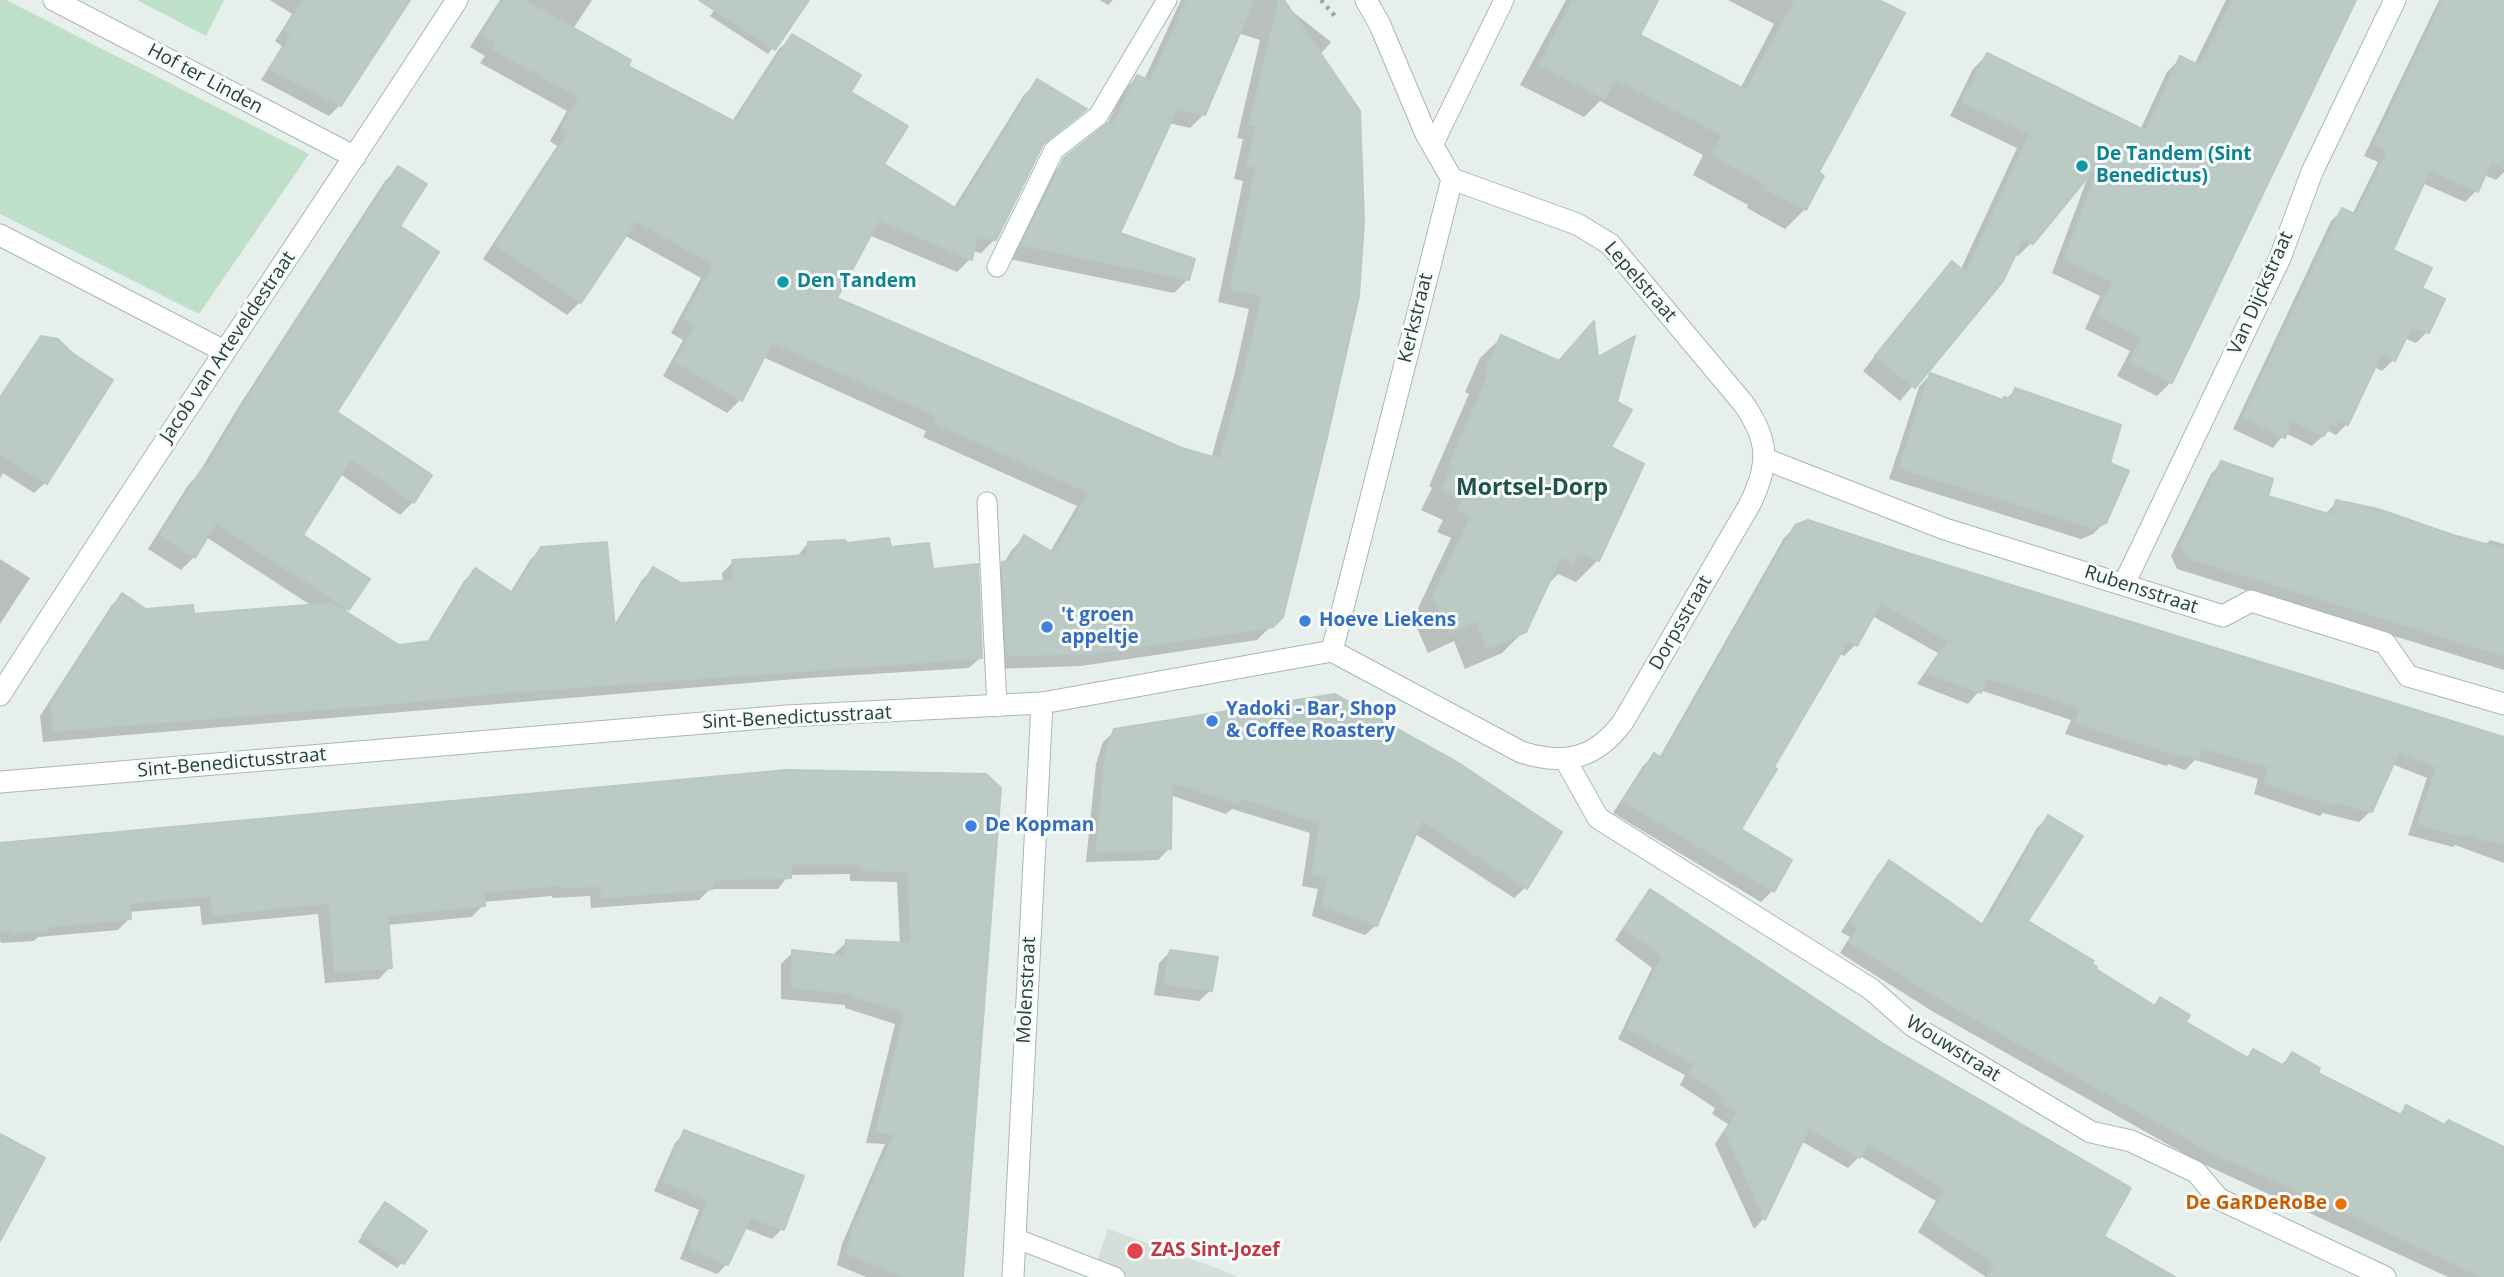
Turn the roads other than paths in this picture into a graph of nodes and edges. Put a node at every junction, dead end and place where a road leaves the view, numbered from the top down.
1 (54, 0) edge
2 (457, 0) edge
3 (1167, 0) edge
4 (1366, 0) edge
5 (1504, 0) edge
6 (2395, 0) edge
7 (1433, 145) junction
8 (355, 157) junction
9 (1451, 178) junction
10 (0, 234) edge
11 (997, 267) dead end
12 (224, 351) junction
13 (1765, 459) junction
14 (987, 502) dead end
15 (2124, 584) junction
16 (1332, 650) junction
17 (0, 695) edge
18 (1042, 703) junction
19 (2504, 704) edge
20 (997, 707) junction
21 (1565, 759) junction
22 (0, 782) edge
23 (1015, 1238) junction
24 (1013, 1277) edge
25 (1115, 1277) edge
26 (2385, 1277) edge

1 - 8 street, Hof ter Linden
2 - 8 street, Jacob van Arteveldestraat
3 - 11 lane
4 - 7 street
5 - 7 lane
6 - 15 street, Van Dijckstraat
7 - 9 street
8 - 12 street, Jacob van Arteveldestraat
9 - 13 street, Lepelstraat
9 - 16 street, Kerkstraat
10 - 12 street
12 - 17 street, Jacob van Arteveldestraat
13 - 15 street, Rubensstraat
13 - 21 street, Dorpsstraat
14 - 20 lane
15 - 19 street, Rubensstraat
16 - 18 street, Sint-Benedictusstraat
16 - 21 street
18 - 20 street, Sint-Benedictusstraat
18 - 23 street, Molenstraat
20 - 22 street, Sint-Benedictusstraat
21 - 26 street, Wouwstraat
23 - 24 street, Molenstraat
23 - 25 lane

